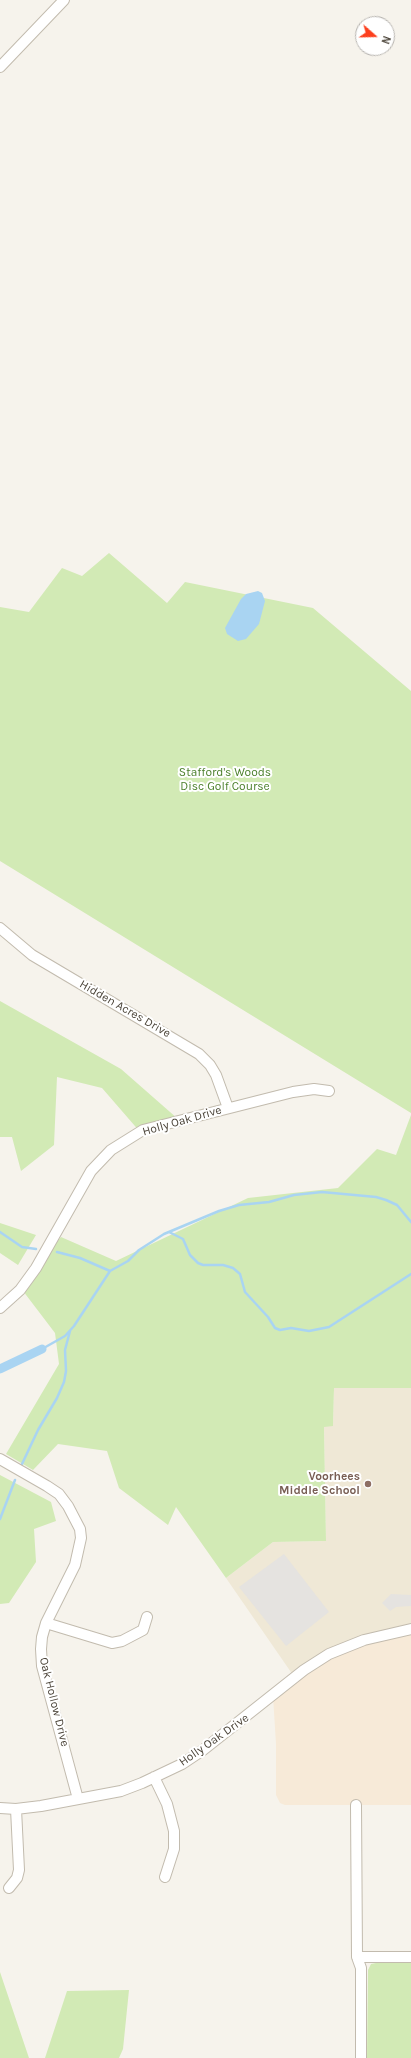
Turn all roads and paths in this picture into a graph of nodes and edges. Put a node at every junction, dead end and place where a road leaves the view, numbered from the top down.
1 (64, 0) edge
2 (0, 67) edge
3 (0, 928) edge
4 (329, 1091) dead end
5 (228, 1108) junction
6 (0, 1308) edge
7 (0, 1459) edge
8 (147, 1618) dead end
9 (46, 1623) junction
10 (411, 1629) edge
11 (154, 1777) junction
12 (78, 1799) junction
13 (356, 1805) dead end
14 (0, 1808) edge
15 (16, 1809) junction
16 (165, 1877) dead end
17 (9, 1888) dead end
18 (411, 1957) edge
19 (357, 1958) junction
20 (361, 2058) edge

1 - 2 street
3 - 5 street, Hidden Acres Drive
4 - 5 street, Holly Oak Drive
5 - 6 street, Holly Oak Drive
7 - 9 street, Oak Hollow Drive
8 - 9 street
9 - 12 street, Oak Hollow Drive
10 - 11 street, Holly Oak Drive
11 - 12 street, Holly Oak Drive
11 - 16 street
12 - 15 street, Holly Oak Drive
13 - 19 street
14 - 15 street, Holly Oak Drive
15 - 17 street
18 - 19 street
19 - 20 street

